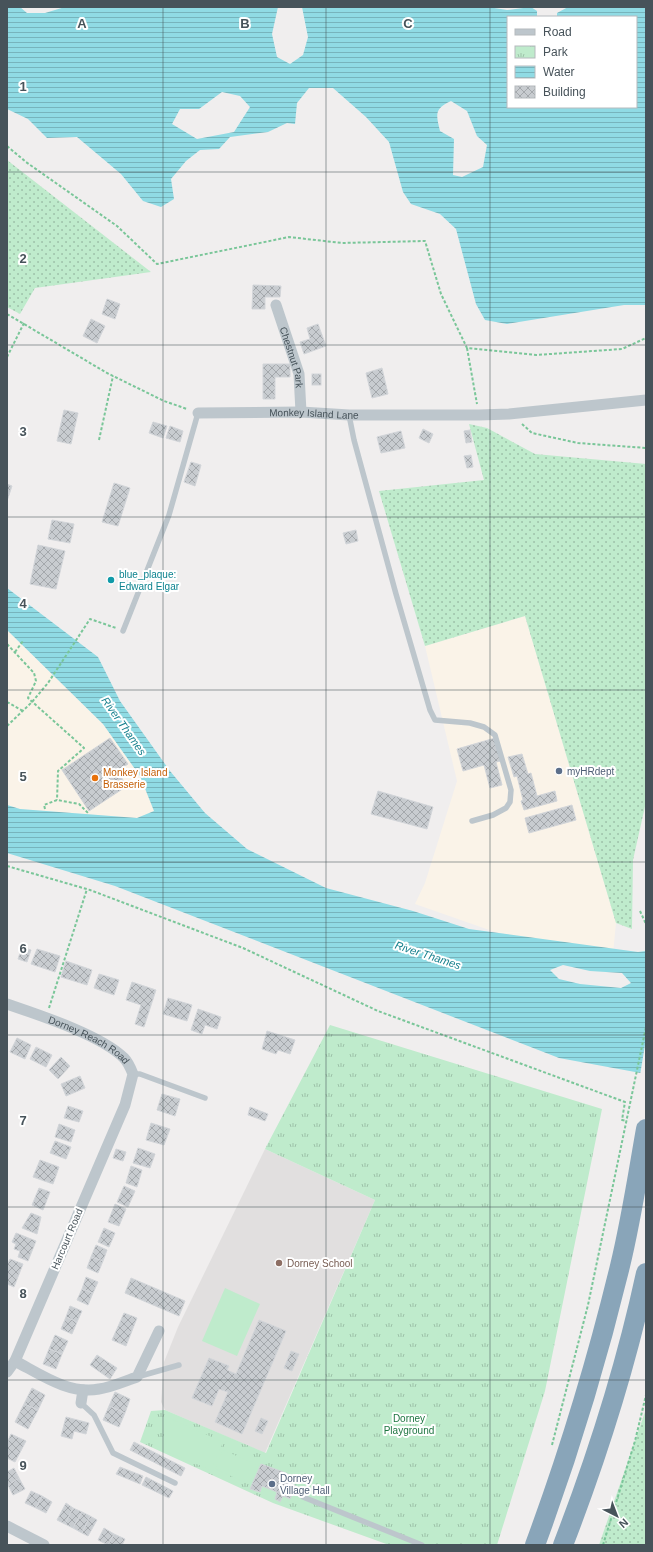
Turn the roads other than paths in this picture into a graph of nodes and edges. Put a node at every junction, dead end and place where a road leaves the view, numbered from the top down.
1 (276, 305) dead end
2 (646, 400) edge
3 (301, 412) junction
4 (198, 413) joint
5 (349, 415) junction
6 (123, 631) road end
7 (472, 821) dead end
8 (7, 1004) edge
9 (133, 1074) junction
10 (205, 1098) dead end
11 (125, 1105) joint
12 (645, 1132) edge
13 (646, 1273) edge
14 (159, 1331) dead end
15 (15, 1362) junction
16 (179, 1365) dead end
17 (7, 1372) edge
18 (137, 1377) junction
19 (83, 1390) junction
20 (81, 1403) joint
21 (175, 1483) dead end
22 (303, 1497) dead end
23 (7, 1526) edge
24 (44, 1545) edge
25 (422, 1545) edge
26 (535, 1545) edge
27 (563, 1545) edge

1 - 3 street, Chestnut Park
2 - 5 street, Monkey Island Lane
3 - 4 street, Monkey Island Lane
3 - 5 street, Monkey Island Lane
4 - 6 lane
5 - 7 lane
8 - 9 street, Dorney Reach Road
9 - 10 lane
9 - 11 street, Dorney Reach Road
11 - 15 street, Harcourt Road
12 - 26 highway
13 - 27 highway
14 - 18 street
15 - 17 street, Harcourt Road
15 - 19 street
16 - 18 lane
18 - 19 street
19 - 20 street
20 - 21 lane
22 - 25 lane
23 - 24 street

